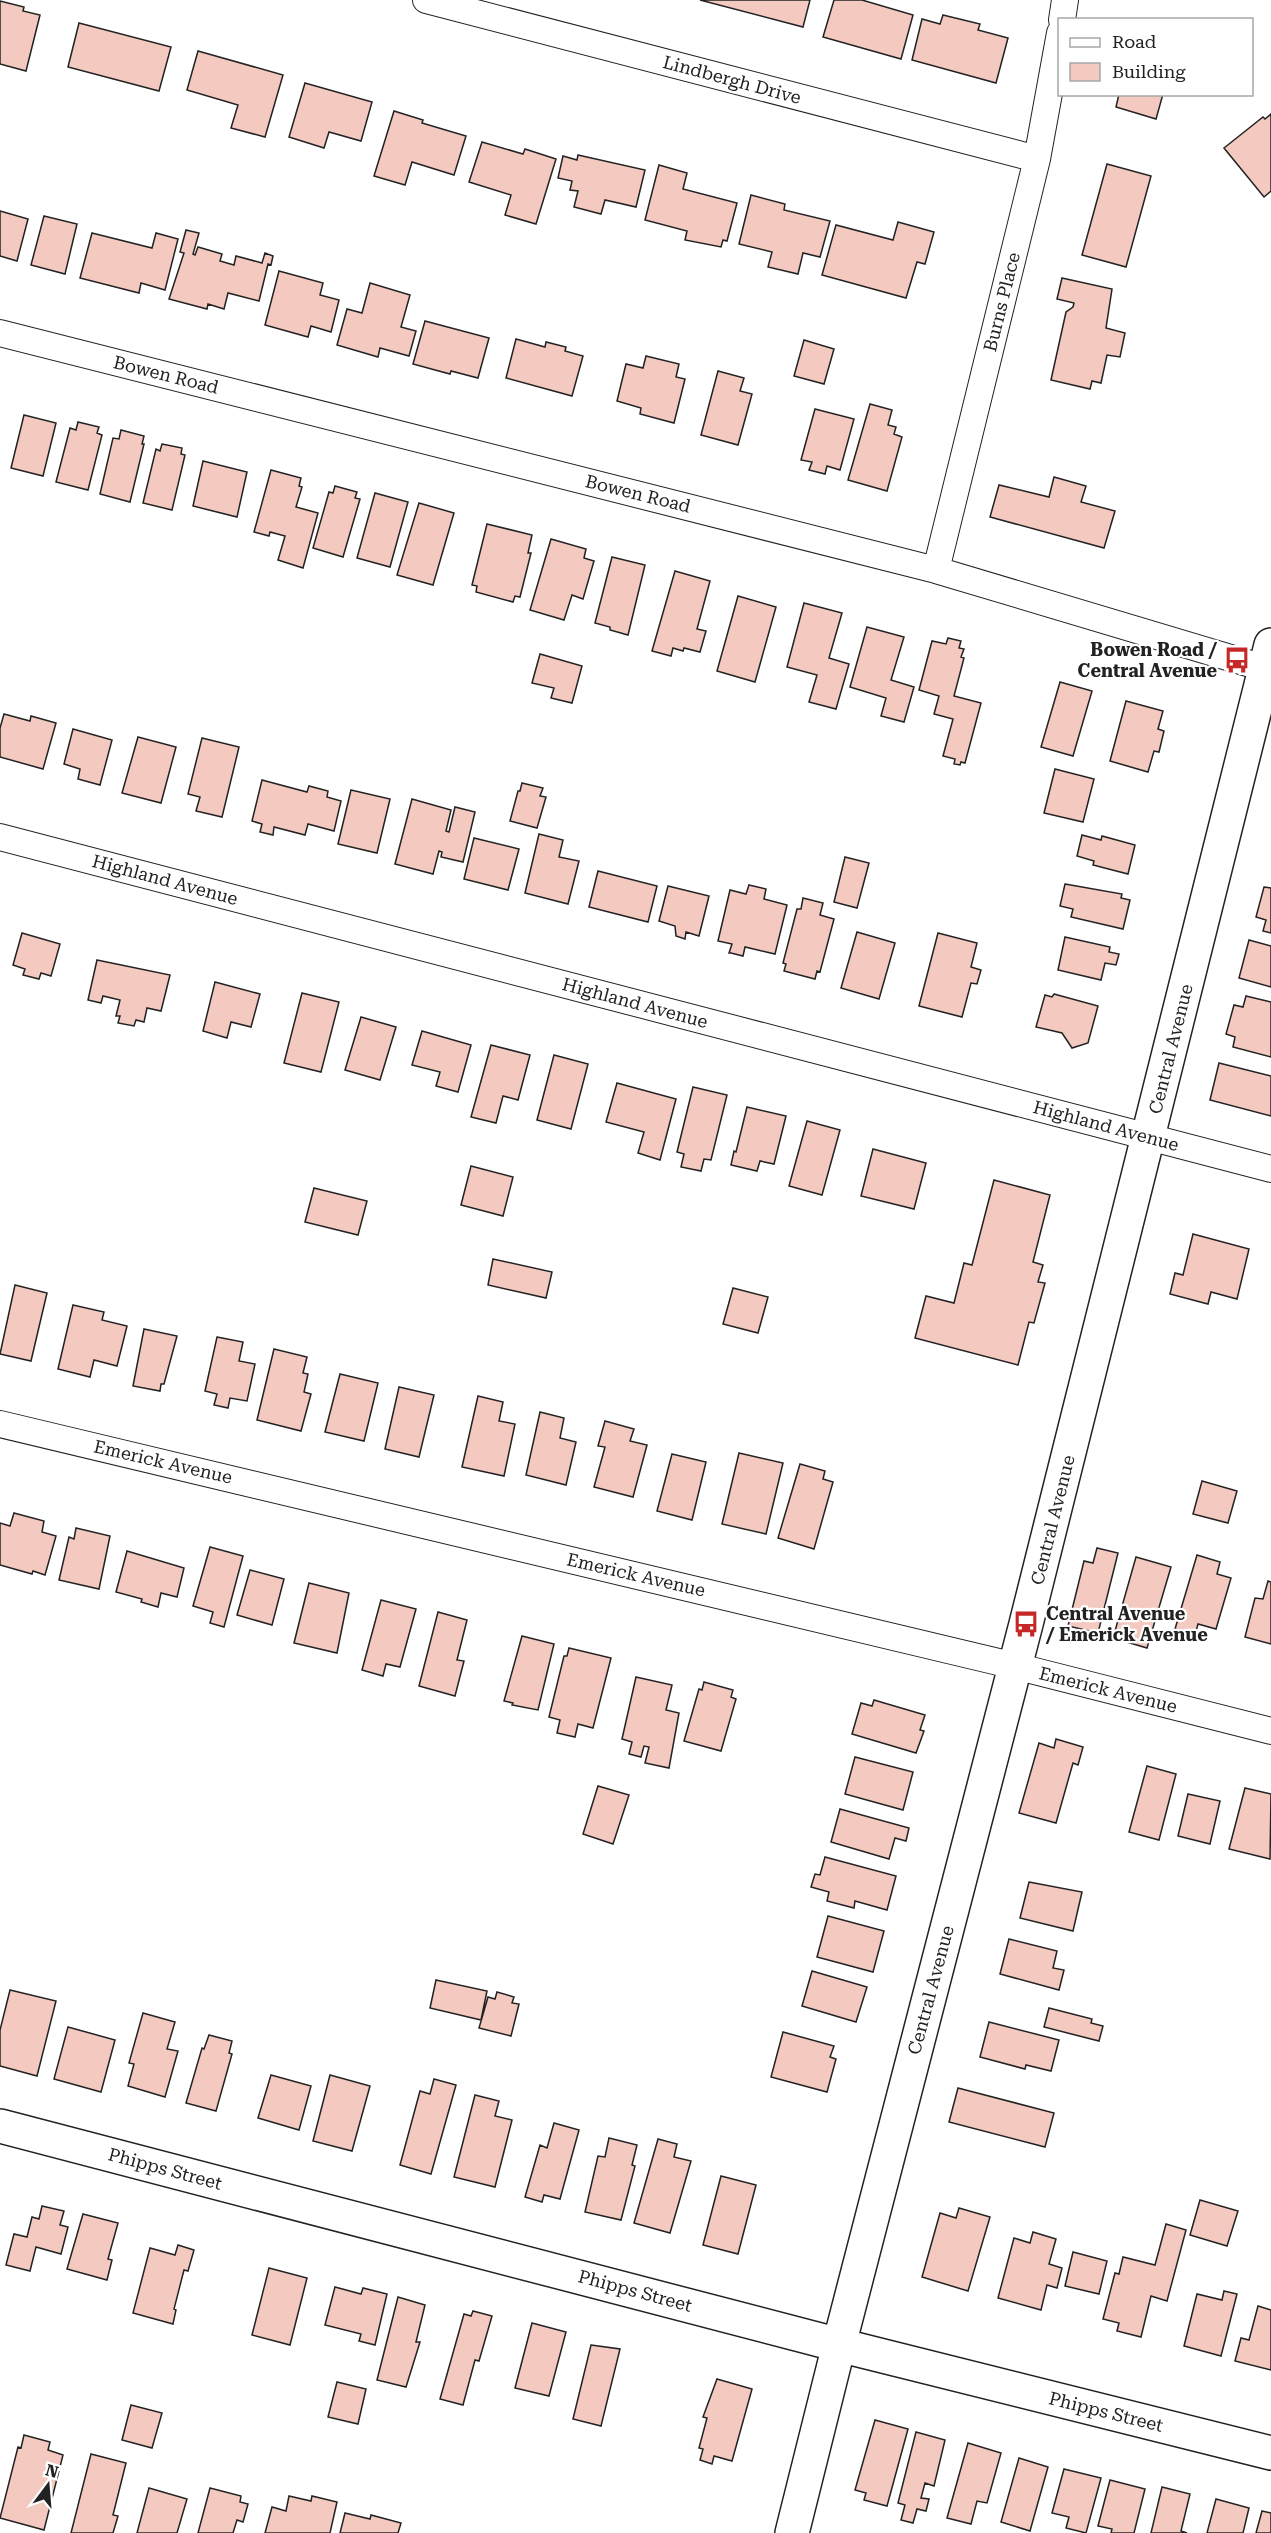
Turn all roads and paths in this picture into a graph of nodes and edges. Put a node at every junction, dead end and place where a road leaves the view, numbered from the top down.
1 (426, 0) edge
2 (1065, 0) edge
3 (1062, 18) edge
4 (1058, 39) edge
5 (1037, 159) junction
6 (0, 333) edge
7 (936, 570) junction
8 (1269, 661) edge
9 (0, 837) edge
10 (1149, 1138) junction
11 (1271, 1169) edge
12 (0, 1424) edge
13 (1016, 1666) junction
14 (1271, 1731) edge
15 (0, 2126) edge
16 (839, 2345) junction
17 (1271, 2453) edge
18 (792, 2533) edge

1 - 5 street, Lindbergh Drive
2 - 3 street
4 - 5 street, Burns Place
5 - 7 street, Burns Place
6 - 7 street, Bowen Road
7 - 8 street, Bowen Road
8 - 10 main road, Central Avenue
9 - 10 street, Highland Avenue
10 - 11 street, Highland Avenue
10 - 13 main road, Central Avenue
12 - 13 street, Emerick Avenue
13 - 14 street, Emerick Avenue
13 - 16 main road, Central Avenue
15 - 16 main road, Phipps Street
16 - 17 main road, Phipps Street
16 - 18 main road, Central Avenue

